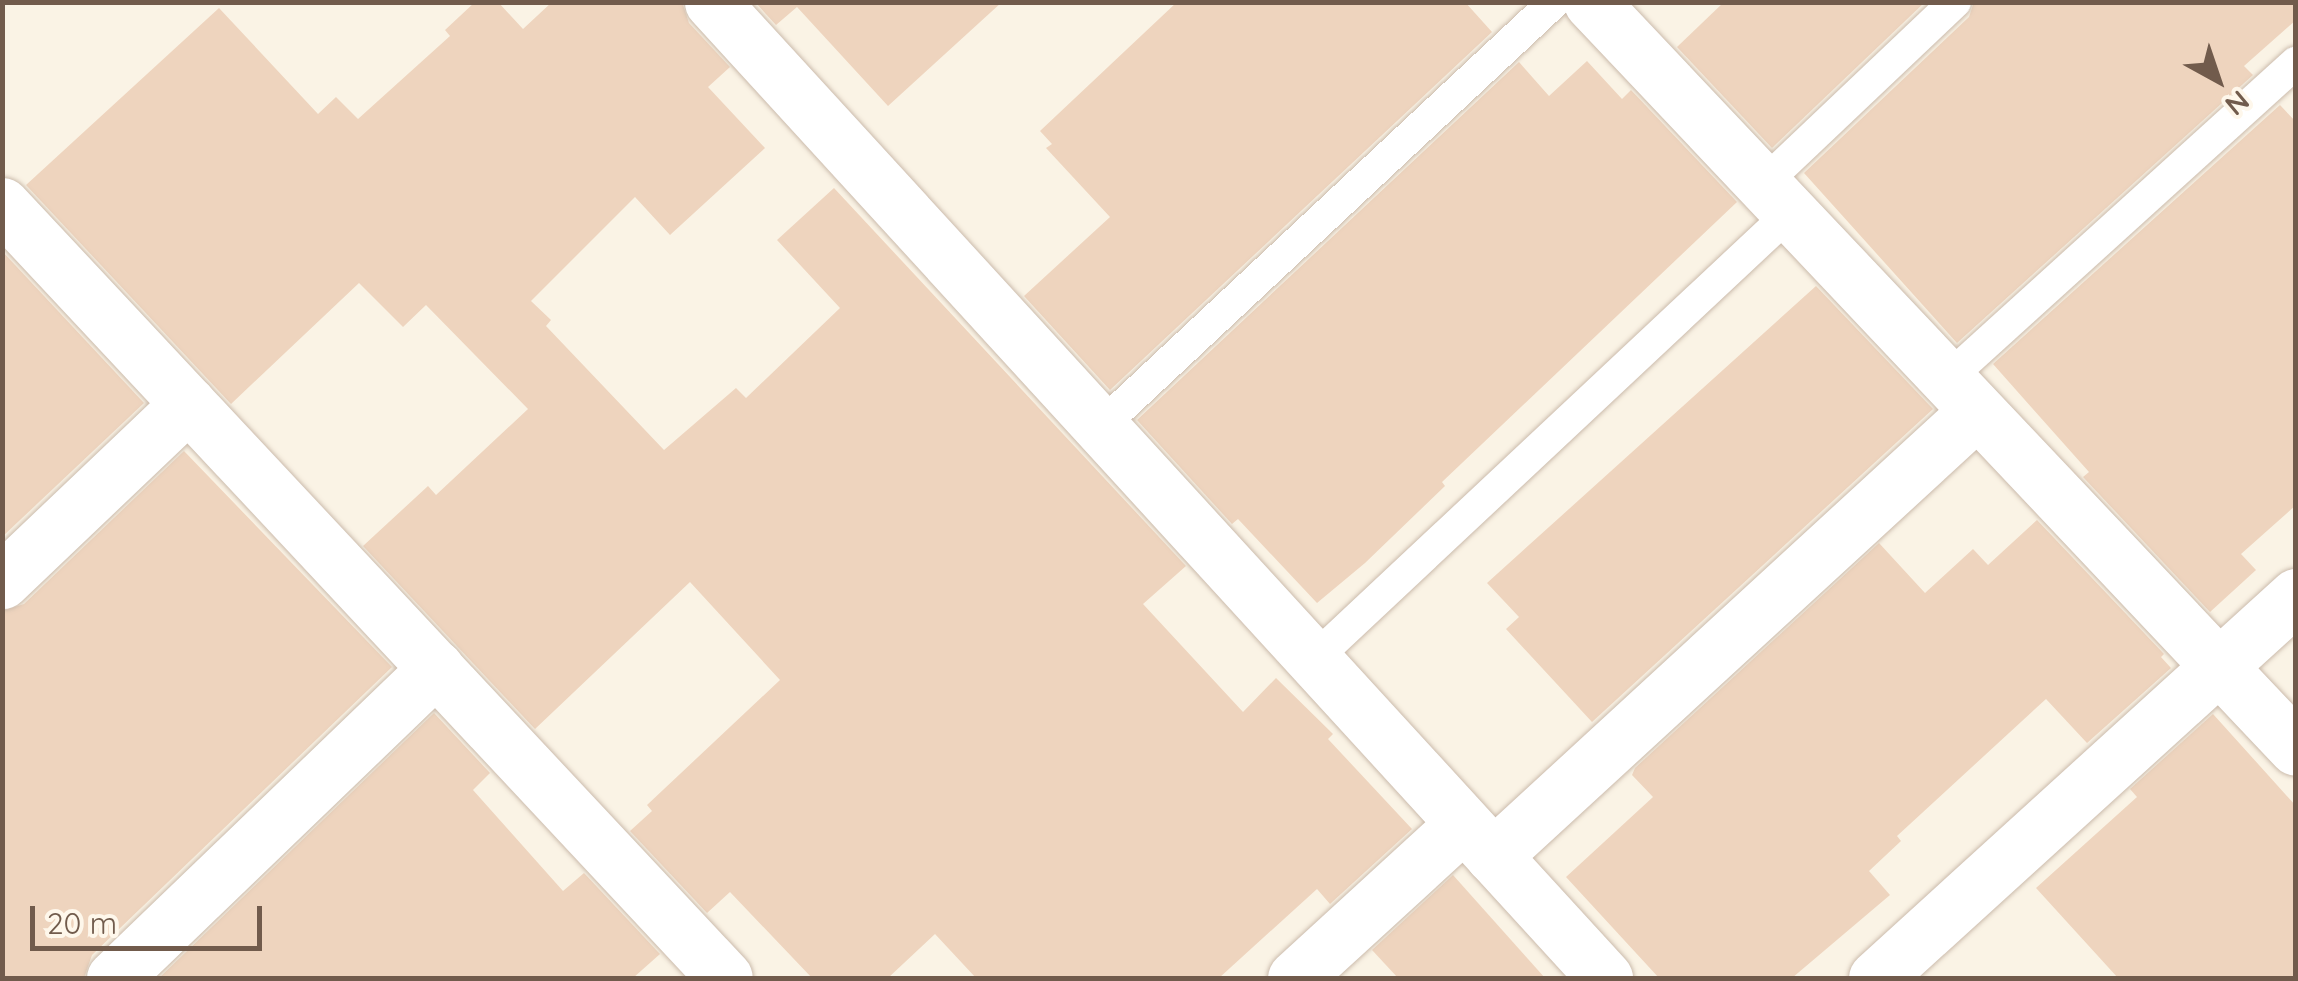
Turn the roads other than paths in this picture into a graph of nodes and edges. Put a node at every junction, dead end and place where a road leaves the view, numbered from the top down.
1 (712, 2) edge
2 (1554, 2) edge
3 (1591, 2) edge
4 (1955, 2) edge
5 (2296, 63) edge
6 (1776, 198) junction
7 (2, 205) edge
8 (1962, 395) junction
9 (188, 404) junction
10 (1100, 426) junction
11 (2, 580) edge
12 (2296, 596) edge
13 (1313, 660) junction
14 (2218, 667) junction
15 (436, 668) junction
16 (2296, 748) edge
17 (1478, 840) junction
18 (713, 975) edge
19 (114, 978) edge
20 (1295, 978) edge
21 (1605, 978) edge
22 (1876, 978) edge

1 - 10 street
2 - 10 lane
3 - 6 street
4 - 6 lane
5 - 8 lane
6 - 8 street
6 - 13 lane
7 - 9 street
8 - 14 street
8 - 17 street
9 - 11 street
9 - 15 street
10 - 13 street
12 - 14 street
13 - 17 street
14 - 16 street
14 - 22 street
15 - 18 street
15 - 19 street
17 - 20 street
17 - 21 street

